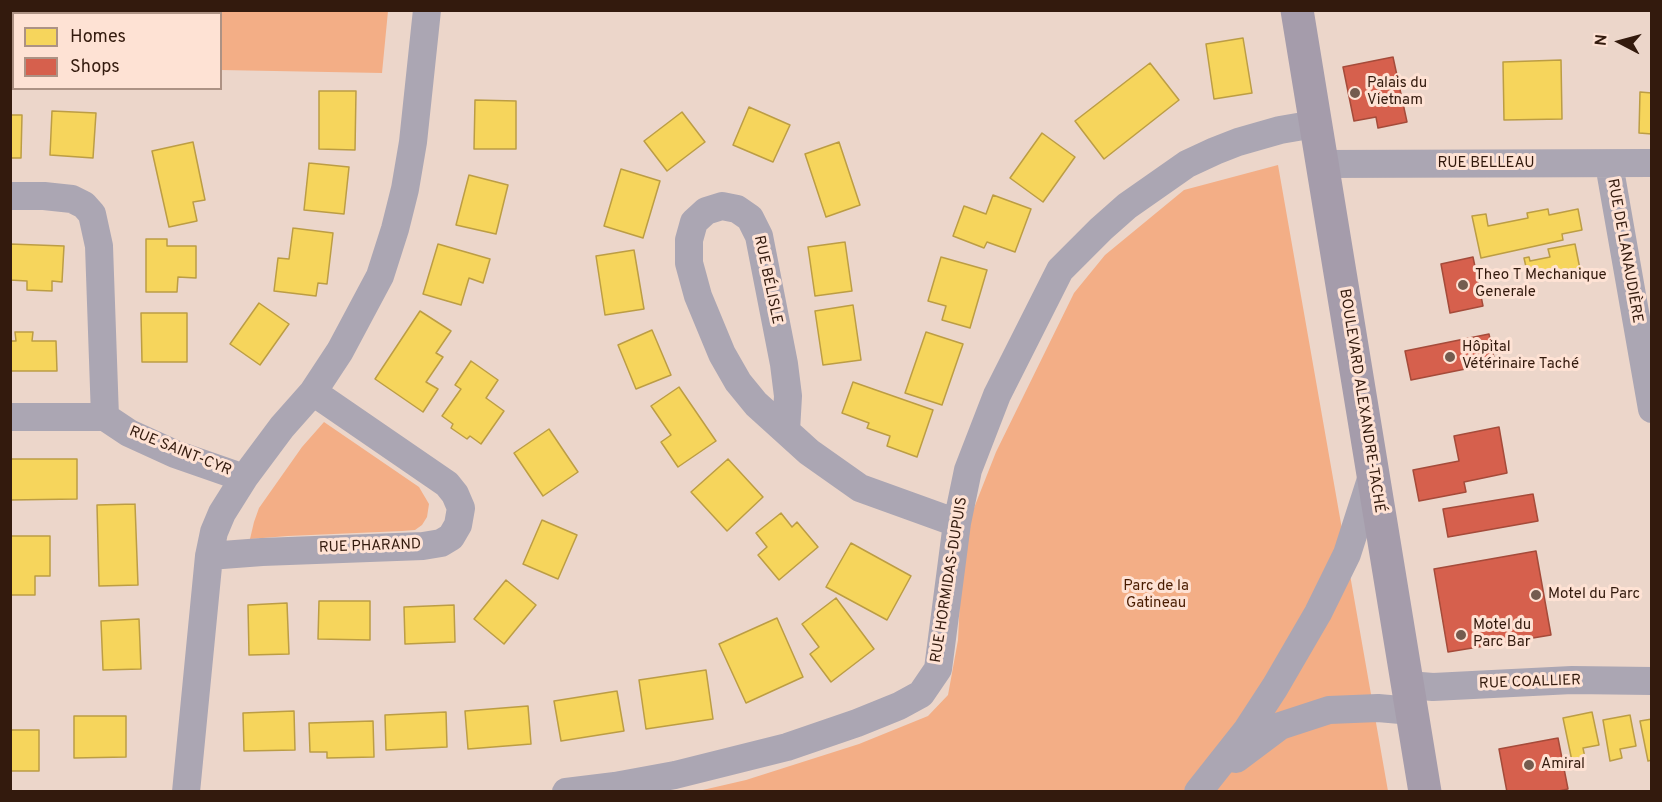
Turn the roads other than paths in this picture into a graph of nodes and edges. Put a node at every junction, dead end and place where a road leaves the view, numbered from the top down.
1 (428, 10) edge
2 (1297, 10) edge
3 (1315, 124) junction
4 (1652, 163) edge
5 (1321, 164) junction
6 (1610, 164) junction
7 (10, 196) edge
8 (313, 392) junction
9 (1652, 409) edge
10 (10, 417) edge
11 (105, 417) junction
12 (786, 431) junction
13 (1372, 476) junction
14 (244, 478) junction
15 (957, 523) junction
16 (209, 556) junction
17 (1652, 681) edge
18 (1410, 698) junction
19 (1202, 786) edge
20 (186, 792) edge
21 (566, 792) edge
22 (1425, 792) edge

1 - 8 street
2 - 3 main road, BOULEVARD ALEXANDRE-TACHÉ
3 - 5 main road, BOULEVARD ALEXANDRE-TACHÉ
3 - 15 street, RUE HORMIDAS-DUPUIS
4 - 6 street, RUE BELLEAU
5 - 6 street, RUE BELLEAU
5 - 13 main road, BOULEVARD ALEXANDRE-TACHÉ
6 - 9 street, RUE DE LANAUDIÈRE
7 - 11 street
8 - 14 street
8 - 16 street, RUE PHARAND
10 - 11 street
11 - 14 street, RUE SAINT-CYR
12 - 12 street, RUE BÉLISLE
12 - 15 street, RUE BÉLISLE
13 - 18 main road, BOULEVARD ALEXANDRE-TACHÉ
13 - 19 street
14 - 16 street
15 - 21 street, RUE HORMIDAS-DUPUIS
16 - 20 street
17 - 18 street, RUE COALLIER
18 - 19 street, RUE COALLIER
18 - 22 main road, BOULEVARD ALEXANDRE-TACHÉ

